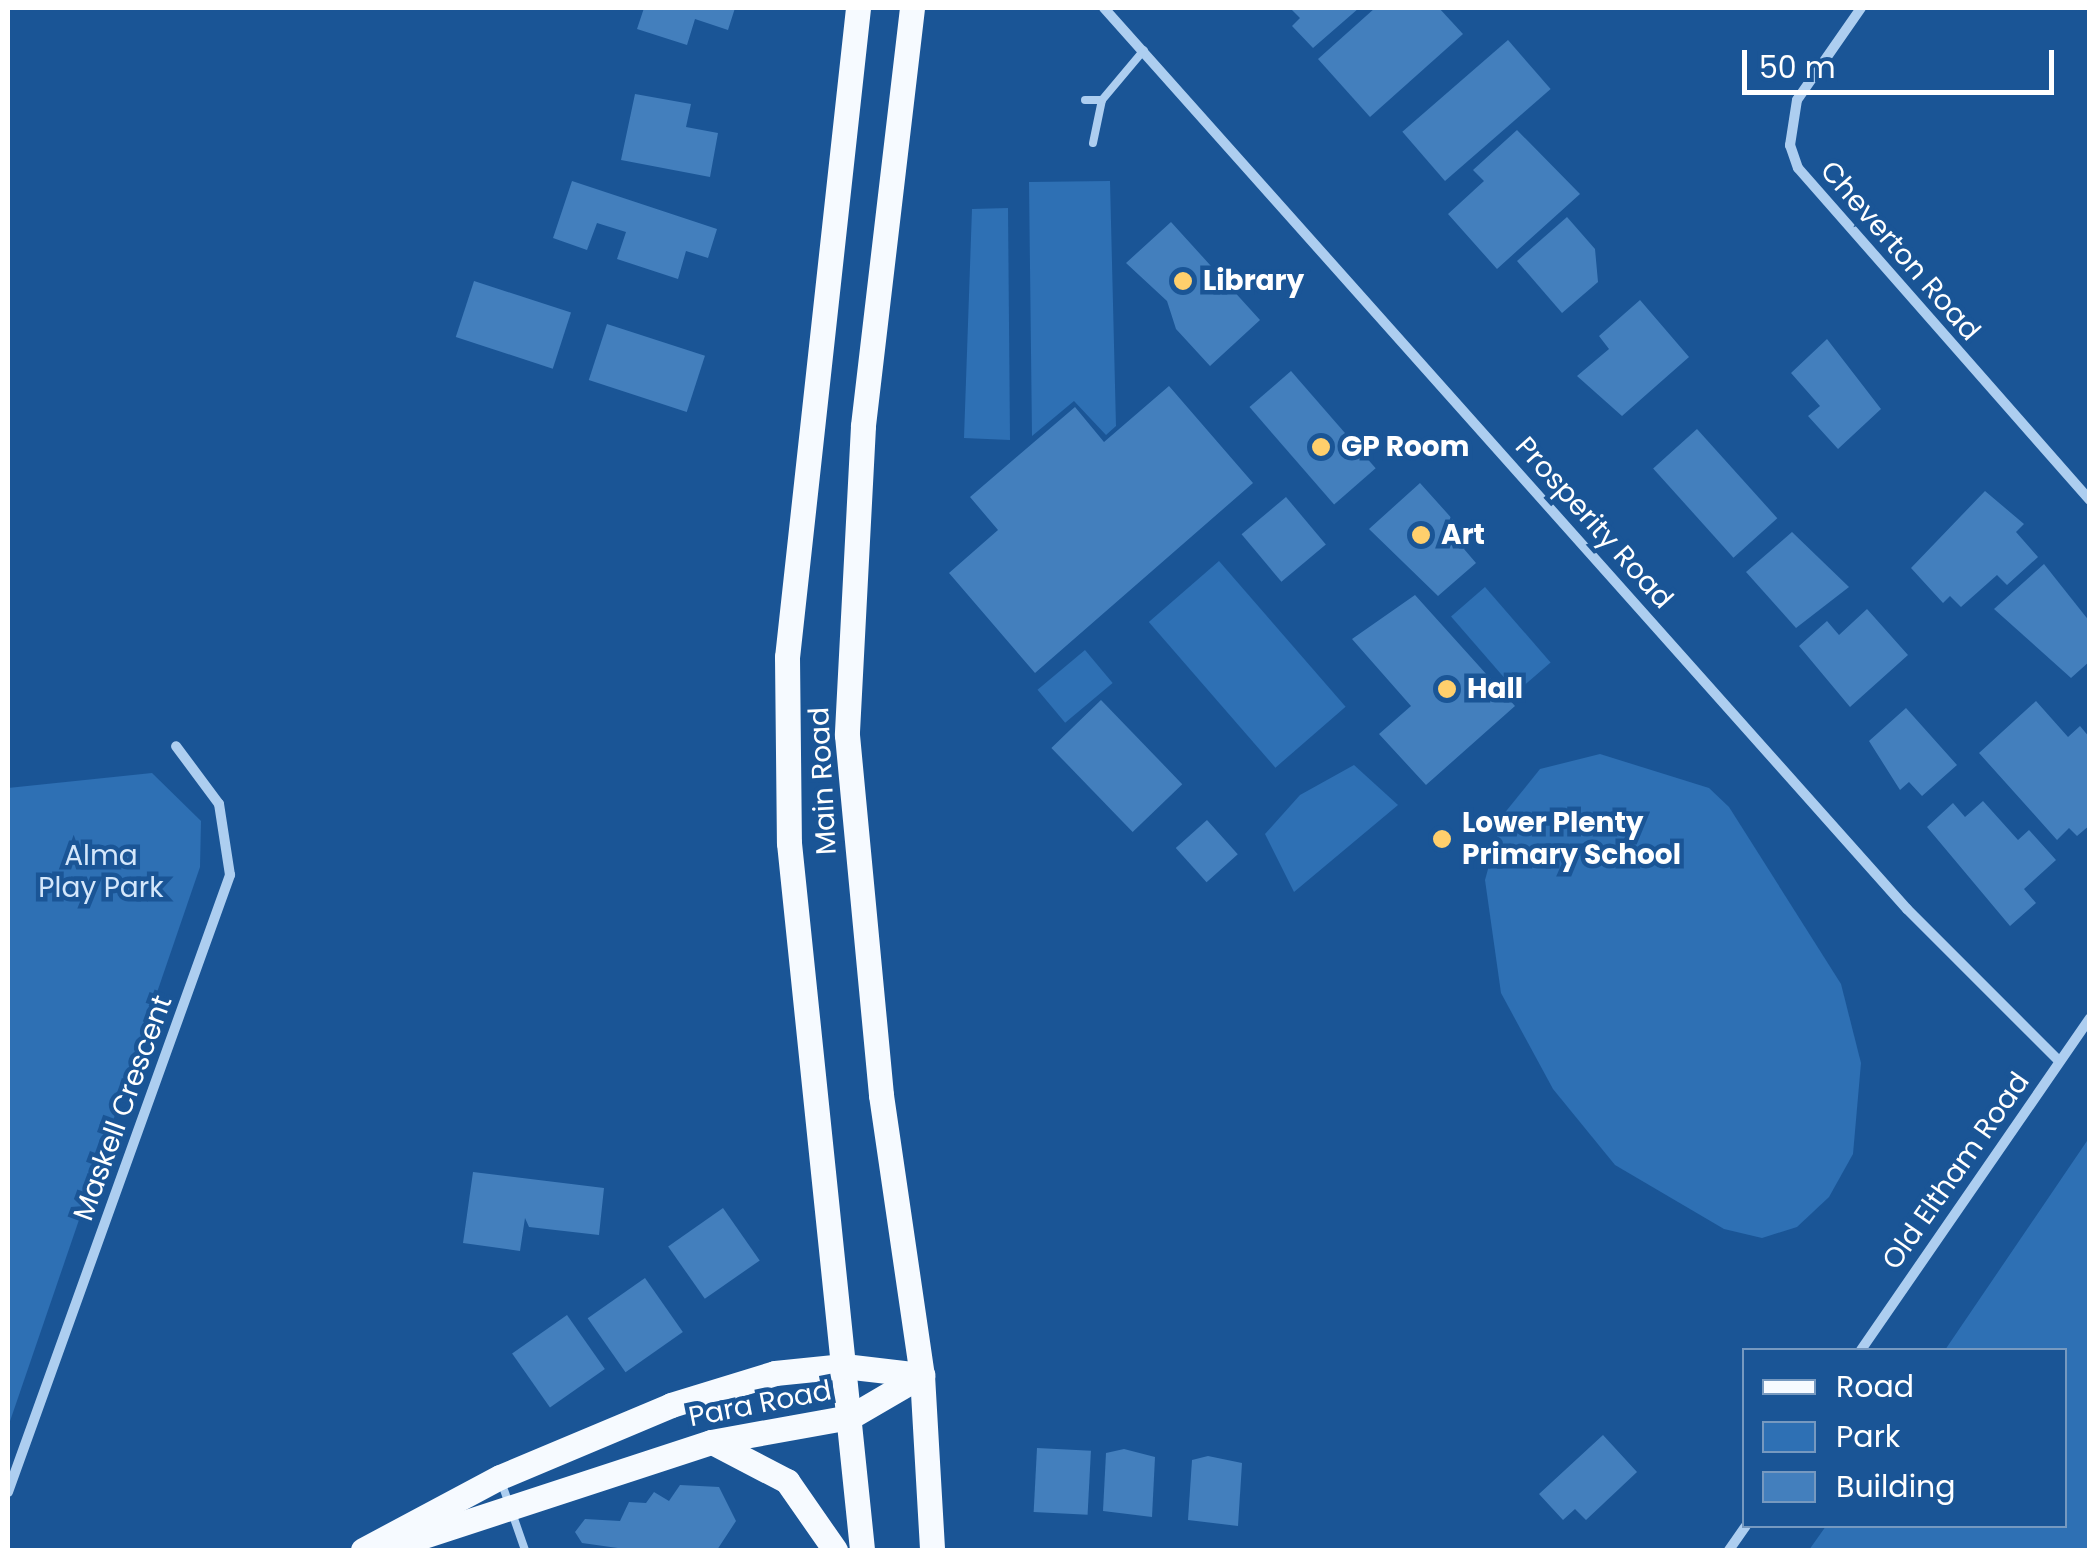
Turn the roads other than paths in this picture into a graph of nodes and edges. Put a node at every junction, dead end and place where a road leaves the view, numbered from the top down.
1 (858, 8) edge
2 (912, 8) edge
3 (1104, 8) edge
4 (1861, 8) edge
5 (1144, 50) junction
6 (1085, 100) dead end
7 (1102, 100) junction
8 (1093, 143) dead end
9 (2090, 500) edge
10 (176, 746) dead end
11 (2090, 1018) edge
12 (2058, 1061) junction
13 (1862, 1348) edge
14 (844, 1366) junction
15 (922, 1375) junction
16 (850, 1417) junction
17 (711, 1442) junction
18 (500, 1477) junction
19 (8, 1492) edge
20 (510, 1512) junction
21 (1745, 1528) edge
22 (363, 1550) edge
23 (378, 1550) edge
24 (525, 1550) edge
25 (836, 1550) edge
26 (862, 1550) edge
27 (932, 1550) edge
28 (1729, 1550) edge

1 - 14 main road, Main Road
2 - 15 main road, Main Road
3 - 5 street, Prosperity Road
4 - 9 street, Cheverton Road
5 - 7 lane
5 - 12 street, Prosperity Road
6 - 7 lane
7 - 8 lane
10 - 19 street, Maskell Crescent
11 - 12 street, Old Eltham Road
12 - 13 street, Old Eltham Road
14 - 15 main road, Para Road
14 - 16 main road, Main Road
14 - 18 main road, Para Road
15 - 16 main road, Para Road
15 - 27 main road, Main Road
16 - 17 main road, Para Road
16 - 26 main road, Main Road
17 - 20 main road, Para Road
17 - 25 main road
18 - 20 lane
18 - 22 main road, Para Road
20 - 23 main road, Para Road
20 - 24 lane
21 - 28 street

